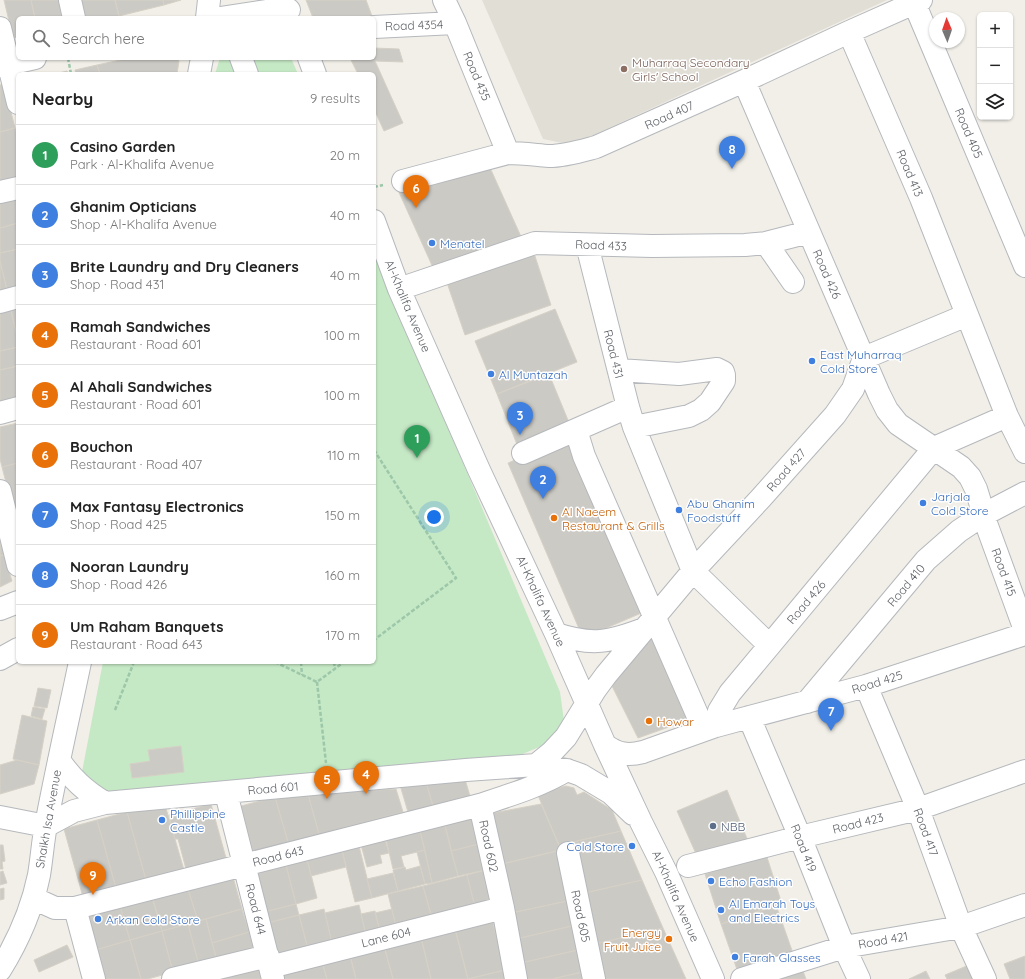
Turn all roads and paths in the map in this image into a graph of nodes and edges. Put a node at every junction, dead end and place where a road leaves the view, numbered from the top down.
1 (70, 0) edge
2 (209, 0) edge
3 (444, 0) edge
4 (916, 1) edge
5 (289, 9) edge
6 (74, 16) edge
7 (207, 16) edge
8 (239, 16) edge
9 (455, 23) junction
10 (376, 27) edge
11 (0, 28) edge
12 (849, 32) junction
13 (26, 60) edge
14 (68, 60) edge
15 (202, 60) edge
16 (242, 60) edge
17 (310, 60) edge
18 (5, 65) edge
19 (71, 72) edge
20 (199, 72) edge
21 (246, 72) edge
22 (314, 72) edge
23 (744, 81) junction
24 (16, 97) edge
25 (508, 153) junction
26 (403, 181) dead end
27 (16, 188) edge
28 (0, 192) edge
29 (376, 226) edge
30 (809, 232) junction
31 (766, 243) junction
32 (587, 245) junction
33 (1025, 266) edge
34 (793, 282) dead end
35 (399, 289) junction
36 (16, 298) edge
37 (0, 302) edge
38 (967, 315) junction
39 (864, 358) junction
40 (619, 370) junction
41 (16, 409) edge
42 (0, 413) edge
43 (1007, 416) junction
44 (631, 417) junction
45 (576, 430) junction
46 (934, 448) junction
47 (1025, 452) edge
48 (376, 453) edge
49 (523, 453) dead end
50 (0, 491) edge
51 (1025, 492) edge
52 (983, 515) junction
53 (8, 519) edge
54 (16, 556) edge
55 (693, 571) junction
56 (16, 603) edge
57 (0, 609) edge
58 (649, 623) junction
59 (1025, 630) edge
60 (556, 634) junction
61 (1025, 634) edge
62 (376, 638) edge
63 (769, 645) junction
64 (16, 650) edge
65 (0, 659) edge
66 (80, 664) edge
67 (133, 664) edge
68 (279, 664) edge
69 (301, 664) edge
70 (334, 664) edge
71 (341, 664) edge
72 (335, 669) junction
73 (302, 675) junction
74 (317, 682) junction
75 (866, 686) junction
76 (808, 702) junction
77 (587, 703) junction
78 (115, 710) dead end
79 (749, 716) junction
80 (710, 728) junction
81 (605, 745) junction
82 (59, 760) junction
83 (536, 765) junction
84 (567, 770) junction
85 (1025, 771) edge
86 (329, 783) junction
87 (226, 793) junction
88 (105, 803) junction
89 (480, 806) junction
90 (918, 809) junction
91 (0, 817) edge
92 (641, 822) junction
93 (46, 826) junction
94 (800, 837) junction
95 (568, 853) dead end
96 (245, 864) junction
97 (688, 866) dead end
98 (33, 898) junction
99 (1025, 904) edge
100 (75, 908) junction
101 (503, 908) junction
102 (961, 927) junction
103 (844, 947) junction
104 (270, 967) edge
105 (0, 970) edge
106 (94, 979) edge
107 (173, 979) edge
108 (516, 979) edge
109 (594, 979) edge
110 (712, 979) edge
111 (742, 979) edge
112 (859, 979) edge
113 (985, 979) edge

1 - 6 street
2 - 7 street
3 - 9 street, Road 435
4 - 12 street, Road 407
4 - 33 street, Road 405
5 - 8 street
9 - 10 street, Road 4354
9 - 25 street, Road 435
11 - 18 street
12 - 23 street, Road 407
12 - 38 street, Road 413
13 - 18 street
14 - 19 path
15 - 20 street
16 - 21 street
17 - 22 street
18 - 24 street
23 - 25 street, Road 407
23 - 30 street, Road 426
25 - 26 street, Road 407
27 - 28 street
29 - 35 street, Al-Khalifa Avenue
30 - 31 street, Road 433
30 - 39 street, Road 426
31 - 32 street, Road 433
31 - 34 street
32 - 35 street, Road 433
32 - 40 street, Road 431
35 - 60 street, Al-Khalifa Avenue
36 - 37 street
38 - 39 street
38 - 43 street, Road 413
39 - 46 street, Road 426
39 - 55 street, Road 427
40 - 44 street, Road 431
40 - 44 street
41 - 42 street
43 - 46 street
43 - 47 street, Road 413
44 - 45 street
44 - 55 street
45 - 49 street
45 - 58 street
46 - 52 street, Road 426
46 - 63 street, Road 426
48 - 62 path
50 - 53 street
51 - 52 street, Road 410
52 - 59 street, Road 415
52 - 76 street, Road 410
53 - 54 street
55 - 58 street, Road 427
55 - 63 street
56 - 57 street
58 - 60 street, Road 427
58 - 77 street, Road 427
58 - 80 street
60 - 77 street, Al-Khalifa Avenue
61 - 75 street, Road 425
63 - 80 street, Road 426
64 - 65 street
66 - 82 street, Shaikh Isa Avenue
67 - 78 path
68 - 73 path
69 - 73 path
70 - 72 path
71 - 72 path
72 - 74 path
73 - 74 path
74 - 86 path
75 - 76 street, Road 425
75 - 90 street, Road 417
76 - 79 street, Road 425
77 - 81 street, Al-Khalifa Avenue
77 - 83 street
79 - 80 street, Road 425
79 - 94 street, Road 419
80 - 81 street, Road 425
81 - 92 street, Al-Khalifa Avenue
82 - 88 street
82 - 93 street, Shaikh Isa Avenue
83 - 84 street, Road 601
83 - 86 street, Road 601
84 - 89 street, Road 602
84 - 92 street, Road 601
85 - 90 street, Road 423
86 - 87 street, Road 601
87 - 88 street, Road 601
87 - 96 street, Road 644
88 - 93 street, Road 601
89 - 96 street, Road 643
89 - 101 street, Road 602
90 - 94 street, Road 423
90 - 102 street, Road 417
91 - 93 street
92 - 110 street, Al-Khalifa Avenue
93 - 98 street, Shaikh Isa Avenue
94 - 97 street, Road 423
94 - 103 street, Road 419
95 - 109 street, Road 605
96 - 100 street, Road 643
96 - 104 street, Road 644
98 - 100 street, Road 643
98 - 105 street, Shaikh Isa Avenue
99 - 102 street, Road 421
100 - 106 street
101 - 104 street, Lane 604
101 - 108 street, Road 602
102 - 103 street, Road 421
102 - 113 street, Road 417
103 - 111 street, Road 421
103 - 112 street, Road 419
104 - 107 street, Lane 604

